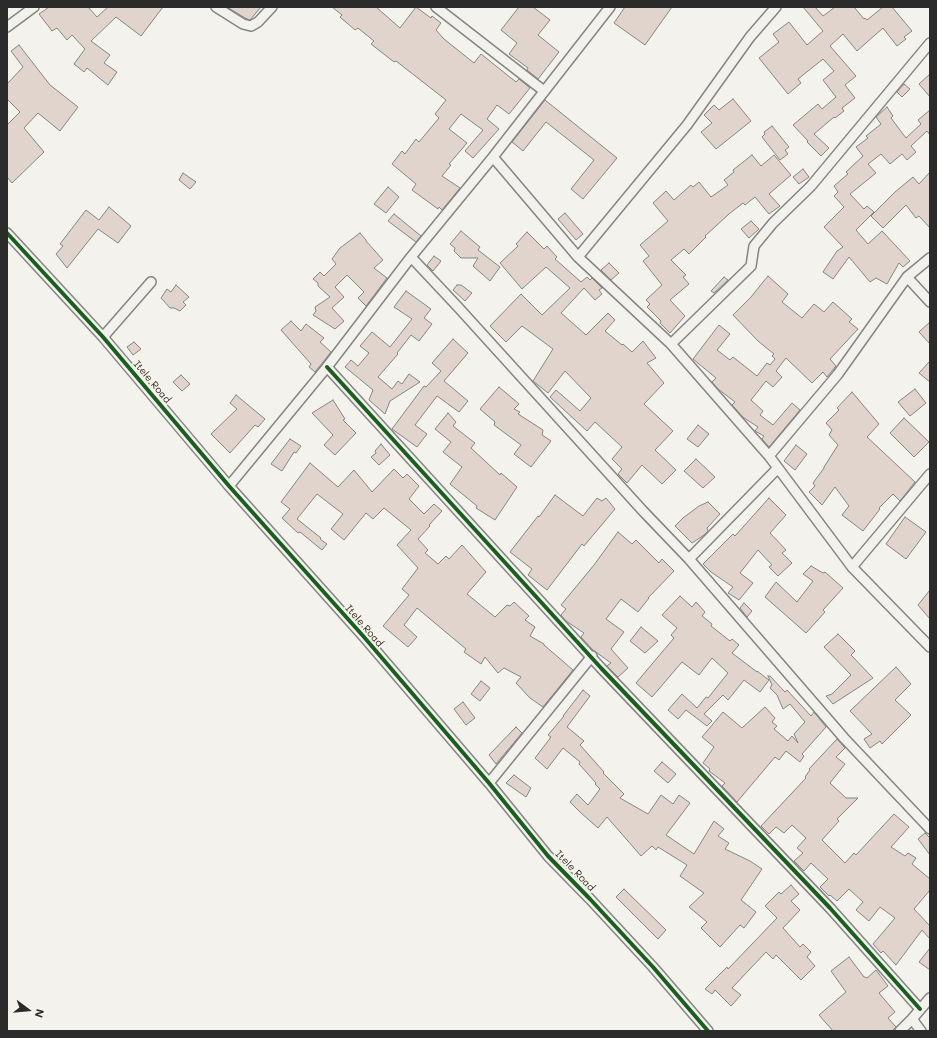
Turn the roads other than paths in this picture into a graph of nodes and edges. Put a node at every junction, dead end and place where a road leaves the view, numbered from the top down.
1 (216, 7) edge
2 (272, 7) edge
3 (436, 7) edge
4 (610, 7) edge
5 (776, 7) edge
6 (29, 8) edge
7 (7, 26) edge
8 (930, 43) edge
9 (544, 91) junction
10 (493, 157) junction
11 (9, 238) edge
12 (411, 257) junction
13 (578, 257) junction
14 (930, 258) edge
15 (907, 277) junction
16 (151, 282) dead end
17 (930, 302) edge
18 (104, 337) junction
19 (671, 344) junction
20 (327, 367) junction
21 (769, 456) junction
22 (778, 468) junction
23 (930, 474) edge
24 (229, 486) junction
25 (689, 559) junction
26 (852, 567) junction
27 (930, 647) edge
28 (592, 656) junction
29 (489, 783) junction
30 (930, 829) edge
31 (930, 998) edge
32 (920, 1009) junction
33 (912, 1019) junction
34 (708, 1031) edge
35 (900, 1031) edge
36 (921, 1031) edge

1 - 2 street
3 - 9 street
4 - 9 street
5 - 13 street
6 - 7 street
8 - 19 street
9 - 10 street
10 - 12 street
10 - 13 street
11 - 18 street, Itele Road
12 - 20 street
12 - 25 street
13 - 19 street
14 - 15 street
15 - 17 street
15 - 21 street
16 - 18 street
18 - 24 street, Itele Road
19 - 21 street
20 - 24 street
20 - 28 street
21 - 22 street
22 - 25 street
22 - 26 street
23 - 26 street
24 - 29 street, Itele Road
25 - 30 street
26 - 27 street
28 - 29 street
28 - 32 street
29 - 34 street, Itele Road
31 - 32 street
32 - 33 street
33 - 35 street
33 - 36 street

